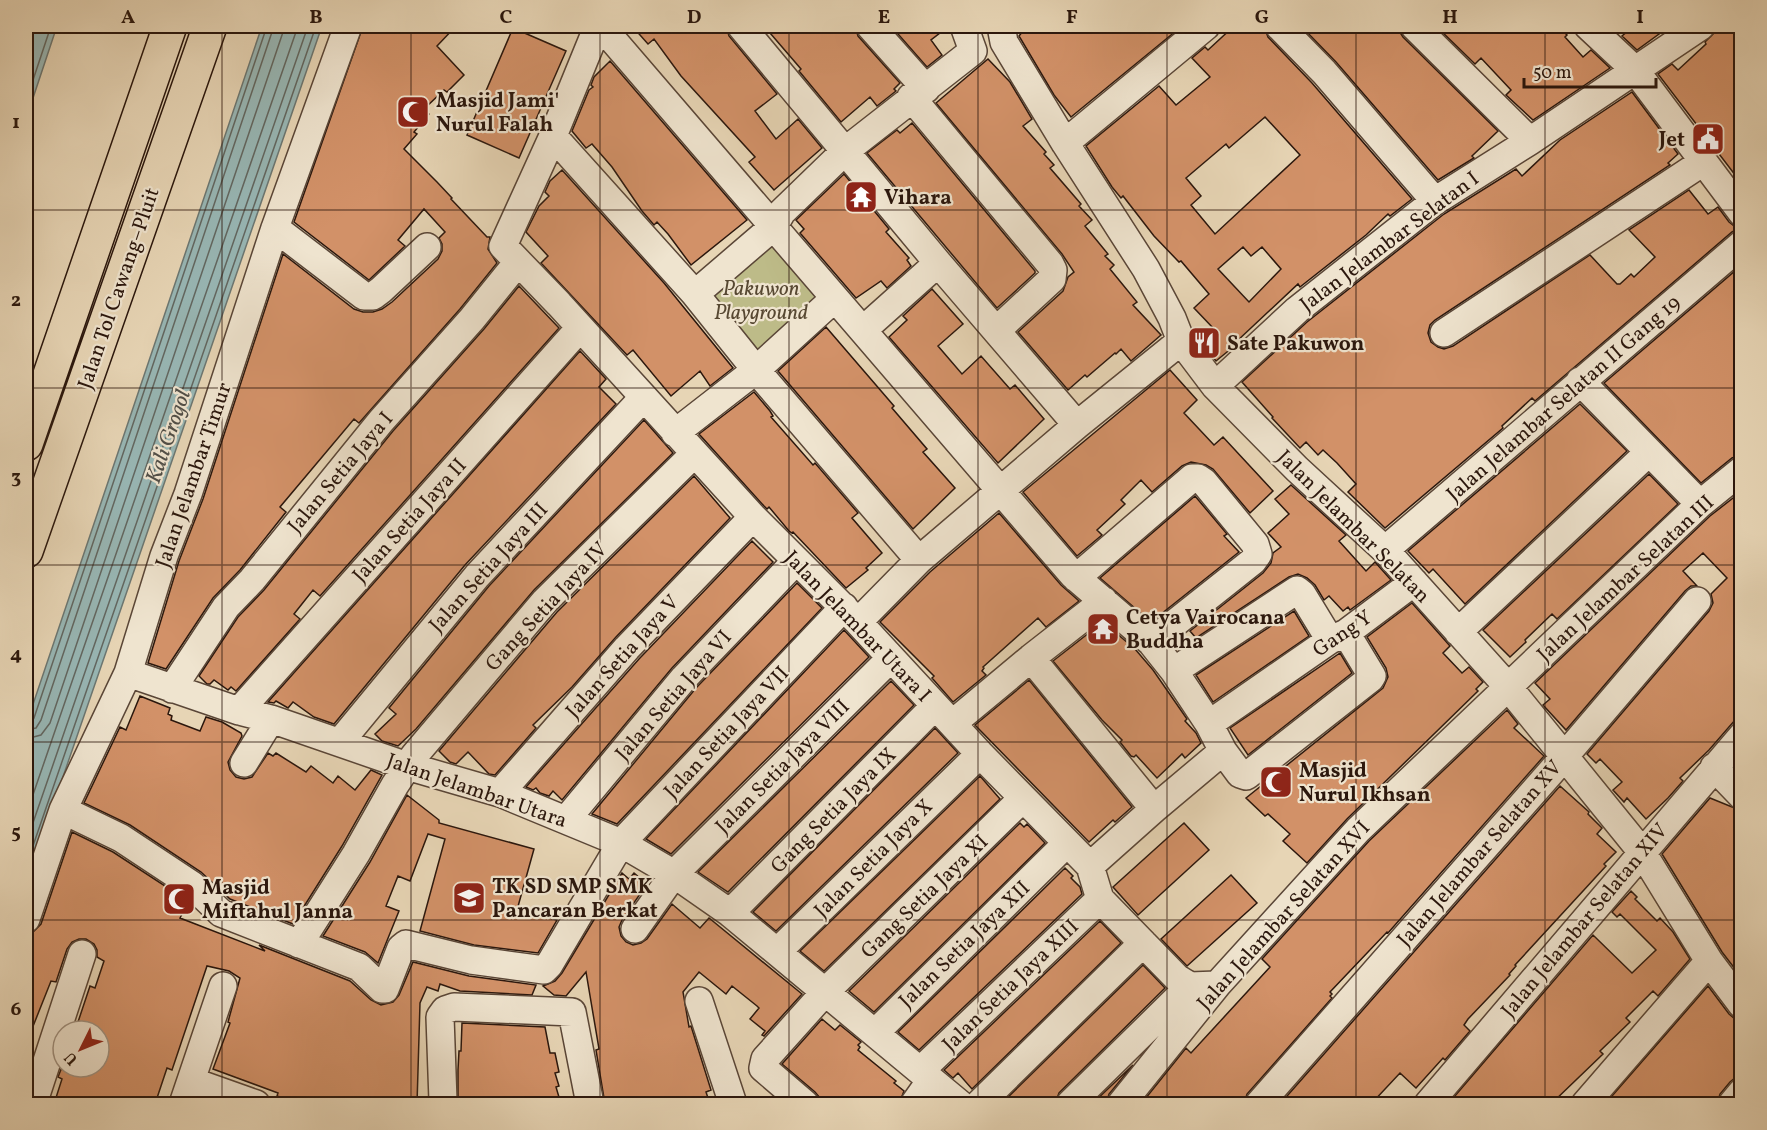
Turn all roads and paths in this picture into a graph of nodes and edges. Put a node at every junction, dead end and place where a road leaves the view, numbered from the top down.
1 (157, 26) edge
2 (170, 26) edge
3 (210, 26) edge
4 (348, 26) edge
5 (599, 26) edge
6 (741, 26) edge
7 (870, 26) edge
8 (964, 26) edge
9 (1206, 26) edge
10 (1279, 26) edge
11 (1414, 26) edge
12 (1588, 26) edge
13 (1701, 26) edge
14 (1010, 31) edge
15 (158, 58) junction
16 (1635, 70) junction
17 (919, 93) junction
18 (553, 136) junction
19 (1530, 141) junction
20 (1065, 143) junction
21 (845, 151) junction
22 (1703, 162) junction
23 (1435, 201) junction
24 (1740, 209) edge
25 (773, 227) junction
26 (275, 228) junction
27 (1742, 244) edge
28 (427, 247) dead end
29 (511, 254) junction
30 (938, 263) junction
31 (695, 294) junction
32 (835, 298) junction
33 (579, 329) junction
34 (863, 330) junction
35 (997, 330) junction
36 (1444, 333) dead end
37 (1181, 341) junction
38 (756, 370) junction
39 (1580, 381) junction
40 (1215, 386) junction
41 (643, 398) junction
42 (1077, 426) junction
43 (675, 433) junction
44 (26, 444) edge
45 (1648, 453) junction
46 (694, 454) junction
47 (1742, 470) edge
48 (999, 491) junction
49 (1700, 504) junction
50 (751, 519) junction
51 (1385, 550) junction
52 (26, 551) edge
53 (919, 560) junction
54 (790, 567) junction
55 (1076, 578) junction
56 (1414, 582) junction
57 (1104, 601) junction
58 (1697, 601) dead end
59 (845, 617) junction
60 (1458, 632) junction
61 (1338, 636) junction
62 (1151, 642) junction
63 (891, 658) junction
64 (1031, 658) junction
65 (1174, 671) junction
66 (128, 673) junction
67 (1509, 688) junction
68 (172, 689) junction
69 (239, 711) junction
70 (944, 715) junction
71 (271, 719) junction
72 (1209, 724) junction
73 (1742, 736) edge
74 (340, 742) junction
75 (1223, 751) junction
76 (1565, 755) junction
77 (974, 760) junction
78 (244, 763) dead end
79 (407, 766) junction
80 (1714, 767) junction
81 (500, 793) junction
82 (1742, 796) edge
83 (1022, 799) junction
84 (1154, 809) junction
85 (63, 810) junction
86 (566, 820) junction
87 (621, 843) junction
88 (1060, 850) junction
89 (1642, 852) junction
90 (1090, 866) junction
91 (674, 874) junction
92 (1100, 899) junction
93 (730, 913) junction
94 (26, 919) edge
95 (635, 929) dead end
96 (1143, 943) junction
97 (299, 944) junction
98 (778, 951) junction
99 (82, 954) dead end
100 (1709, 961) junction
101 (1217, 985) junction
102 (223, 986) dead end
103 (1190, 986) junction
104 (825, 992) junction
105 (699, 1001) dead end
106 (1742, 1005) edge
107 (875, 1033) junction
108 (926, 1075) junction
109 (1742, 1092) edge
110 (187, 1093) edge
111 (443, 1101) dead end
112 (33, 1104) edge
113 (256, 1104) edge
114 (590, 1104) edge
115 (733, 1104) edge
116 (801, 1104) edge
117 (914, 1104) edge
118 (960, 1104) edge
119 (979, 1104) edge
120 (1070, 1104) edge
121 (1121, 1104) edge
122 (1259, 1104) edge
123 (1428, 1104) edge
124 (1586, 1104) edge
125 (1732, 1104) edge

1 - 15 highway
2 - 15 highway, Jalan Tol Cawang–Pluit
3 - 52 highway, Jalan Tol Cawang–Pluit
4 - 26 street, Jalan Jelambar Timur
5 - 18 street, Jalan Setia Jaya I
5 - 25 street
6 - 21 street
7 - 17 street
8 - 17 street
9 - 20 street
10 - 23 street
11 - 19 street
12 - 16 street
13 - 16 street, Jalan Jelambar Selatan I
14 - 20 street, Jalan Jelambar Selatan
15 - 44 highway, Jalan Tol Cawang–Pluit
16 - 19 street, Jalan Jelambar Selatan I
16 - 22 street
17 - 21 street
17 - 35 street
18 - 29 street, Jalan Setia Jaya I
18 - 31 street
19 - 23 street, Jalan Jelambar Selatan I
20 - 37 street, Jalan Jelambar Selatan
21 - 25 street
21 - 30 street
22 - 24 street
22 - 36 street
23 - 40 street, Jalan Jelambar Selatan I
25 - 31 street
25 - 32 street
26 - 28 street
26 - 66 street, Jalan Jelambar Timur
27 - 39 street, Jalan Jelambar Selatan II Gang 19
29 - 33 street, Jalan Jelambar Utara I
29 - 68 street, Jalan Setia Jaya I
30 - 34 street
30 - 35 street
31 - 38 street
32 - 34 street
32 - 38 street
33 - 41 street, Jalan Jelambar Utara I
33 - 69 street, Jalan Setia Jaya II
34 - 48 street
35 - 42 street
37 - 40 street, Jalan Jelambar Selatan
37 - 42 street, Jalan Setia Jaya VII
38 - 43 street
38 - 53 street
39 - 45 street
39 - 51 street, Jalan Jelambar Selatan II Gang 19
40 - 51 street, Jalan Jelambar Selatan
41 - 43 street, Jalan Jelambar Utara I
41 - 74 street, Jalan Setia Jaya III
42 - 48 street, Jalan Setia Jaya VII
43 - 46 street, Jalan Jelambar Utara I
45 - 49 street
45 - 60 street
46 - 50 street, Jalan Jelambar Utara I
46 - 79 street, Gang Setia Jaya IV
47 - 49 street, Jalan Jelambar Selatan III
48 - 53 street, Jalan Setia Jaya VII
48 - 55 street
49 - 67 street, Jalan Jelambar Selatan III
50 - 54 street, Jalan Jelambar Utara I
50 - 81 street, Jalan Setia Jaya V
51 - 56 street, Jalan Jelambar Selatan
53 - 59 street, Jalan Setia Jaya VII
54 - 59 street, Jalan Jelambar Utara I
54 - 86 street, Jalan Setia Jaya VI
55 - 57 street
55 - 62 street
56 - 60 street, Jalan Jelambar Selatan
56 - 61 street, Gang Y
57 - 62 street
57 - 64 street, Gang Setia Jaya IX
58 - 76 street, Jalan Jelambar Selatan XV
59 - 63 street, Jalan Jelambar Utara I
59 - 87 street, Jalan Setia Jaya VII
60 - 67 street, Jalan Jelambar Selatan
61 - 65 street
61 - 72 street, Gang Y
61 - 75 street
62 - 65 street
63 - 70 street, Jalan Jelambar Utara I
63 - 91 street, Jalan Setia Jaya VIII
64 - 70 street, Gang Setia Jaya IX
64 - 84 street
65 - 72 street
66 - 68 street, Jalan Jelambar Utara
66 - 85 street, Jalan Jelambar Timur
67 - 76 street, Jalan Jelambar Selatan
67 - 101 street, Jalan Jelambar Selatan XVI
68 - 69 street, Jalan Jelambar Utara
69 - 71 street, Jalan Jelambar Utara
70 - 77 street, Jalan Jelambar Utara I
70 - 93 street, Gang Setia Jaya IX
71 - 74 street, Jalan Jelambar Utara
71 - 78 street
72 - 75 street
73 - 80 street, Jalan Jelambar Selatan XIV
74 - 79 street, Jalan Jelambar Utara
75 - 84 street
76 - 89 street, Jalan Jelambar Selatan
76 - 122 street, Jalan Jelambar Selatan XV
77 - 83 street, Jalan Jelambar Utara I
77 - 98 street, Jalan Setia Jaya X
79 - 81 street, Jalan Jelambar Utara
79 - 97 street, Gang Setia Jaya IV
80 - 82 street
80 - 89 street, Jalan Jelambar Selatan XIV
81 - 86 street, Jalan Jelambar Utara
83 - 88 street, Jalan Jelambar Utara I
83 - 104 street, Gang Setia Jaya XI
84 - 90 street
85 - 94 street, Jalan Jelambar Timur
85 - 97 street
86 - 87 street, Jalan Jelambar Utara
87 - 91 street, Jalan Jelambar Utara
87 - 97 street, Jalan Setia Jaya VII
88 - 90 street, Jalan Jelambar Utara I
88 - 107 street, Jalan Setia Jaya XII
89 - 100 street, Jalan Jelambar Selatan
89 - 123 street, Jalan Jelambar Selatan XIV
90 - 92 street
91 - 93 street, Jalan Jelambar Utara
91 - 95 street, Jalan Setia Jaya VIII
92 - 96 street
92 - 108 street, Jalan Setia Jaya XIII
93 - 98 street, Jalan Jelambar Utara
96 - 103 street
96 - 119 street
98 - 104 street, Jalan Jelambar Utara
99 - 112 street
100 - 106 street, Jalan Jelambar Selatan
100 - 124 street
101 - 103 street
101 - 121 street, Jalan Jelambar Selatan XVI
102 - 110 street
103 - 120 street
104 - 107 street, Jalan Jelambar Utara
104 - 116 street, Gang Setia Jaya XI
105 - 115 street
107 - 108 street, Jalan Jelambar Utara
108 - 117 street, Jalan Setia Jaya XIII
108 - 118 street, Jalan Jelambar Utara
109 - 125 street
110 - 113 street
111 - 114 street

